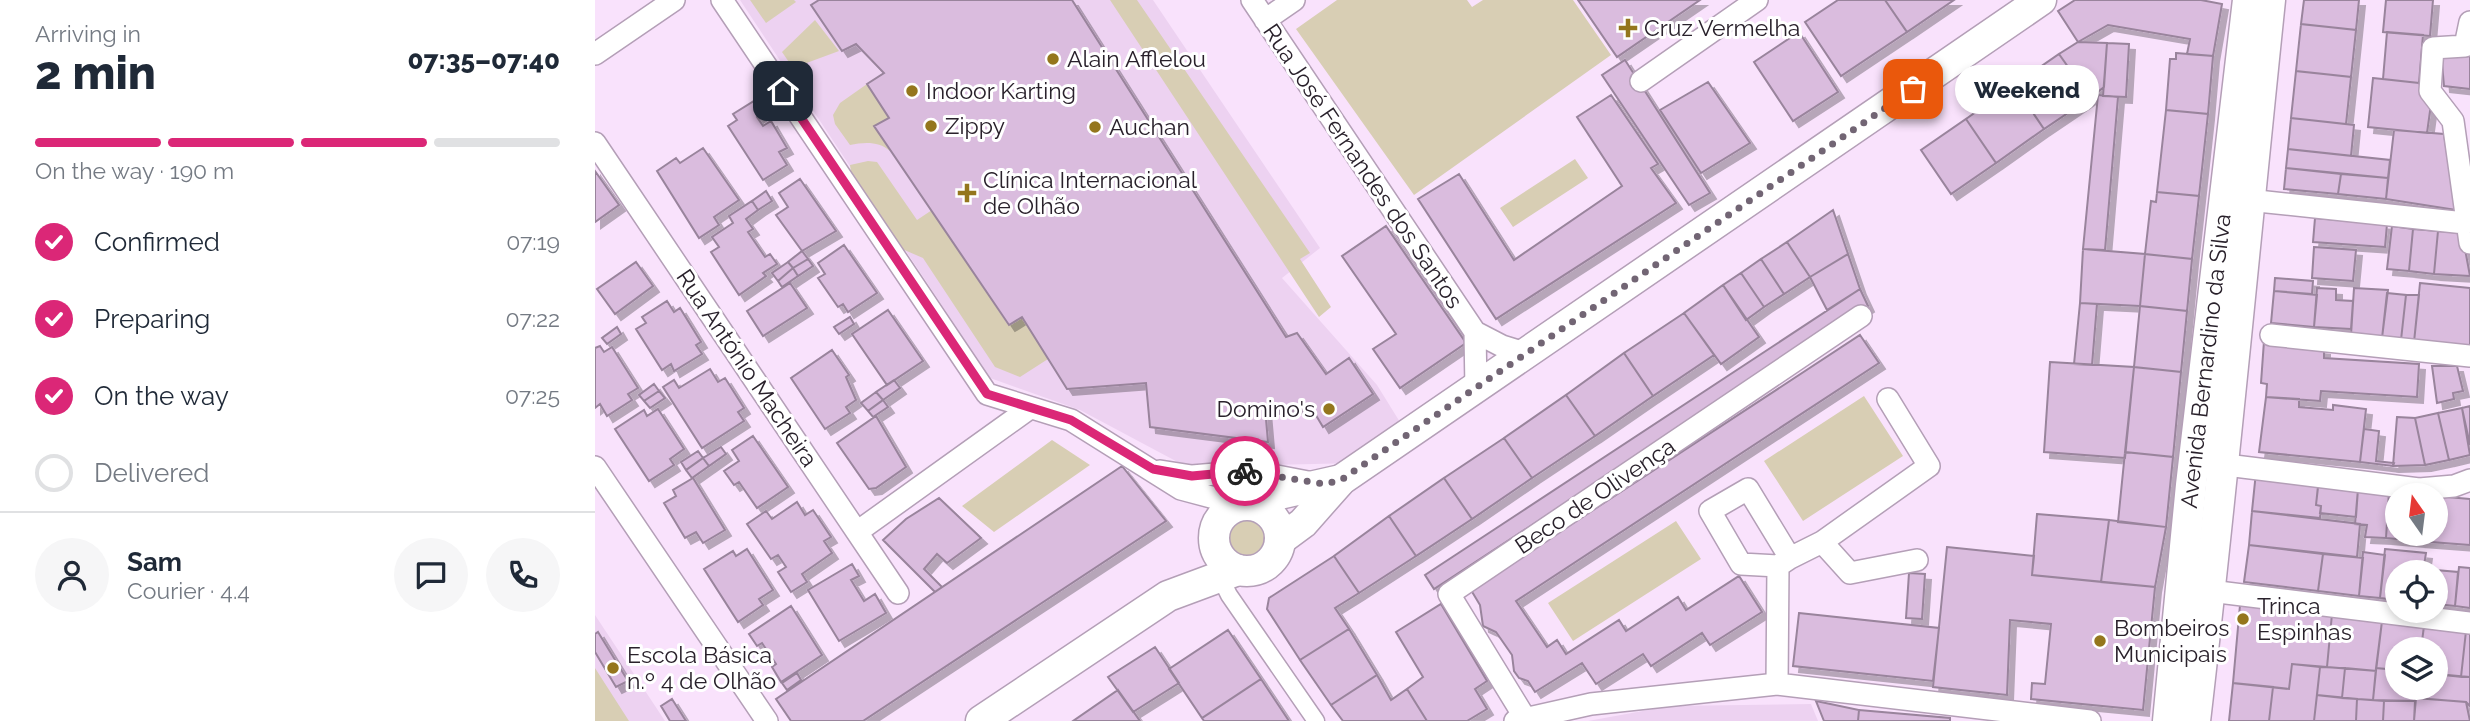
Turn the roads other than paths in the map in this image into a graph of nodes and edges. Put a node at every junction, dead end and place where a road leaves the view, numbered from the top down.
1 (674, 0) edge
2 (722, 0) edge
3 (1252, 0) edge
4 (1294, 0) edge
5 (2041, 0) edge
6 (2248, 0) edge
7 (2270, 0) edge
8 (1746, 3) edge
9 (1265, 20) junction
10 (2470, 22) edge
11 (595, 54) edge
12 (1641, 81) dead end
13 (595, 143) edge
14 (2248, 200) junction
15 (2468, 233) edge
16 (1861, 317) dead end
17 (1475, 332) junction
18 (2254, 333) junction
19 (1528, 354) junction
20 (2470, 356) edge
21 (1476, 389) junction
22 (1888, 399) dead end
23 (1030, 408) junction
24 (2194, 461) junction
25 (2226, 464) junction
26 (595, 467) edge
27 (1153, 469) junction
28 (2470, 481) edge
29 (1333, 482) junction
30 (1247, 505) junction
31 (857, 532) junction
32 (1214, 539) junction
33 (1280, 540) junction
34 (1822, 542) junction
35 (1917, 560) dead end
36 (1229, 573) junction
37 (2210, 592) junction
38 (898, 593) dead end
39 (1168, 596) junction
40 (2470, 623) edge
41 (1777, 684) junction
42 (1520, 719) edge
43 (767, 721) edge
44 (981, 721) edge
45 (1316, 721) edge
46 (2090, 721) edge
47 (2168, 721) edge
48 (2195, 721) edge

1 - 11 street
2 - 23 street
3 - 9 street, Rua José Fernandes dos Santos
4 - 9 street
5 - 19 main road
6 - 24 main road, Avenida Bernardino da Silva
7 - 14 main road, Avenida Bernardino da Silva
8 - 12 street
9 - 17 street, Rua José Fernandes dos Santos
10 - 15 street
13 - 31 street, Rua António Macheira
14 - 15 street
14 - 18 main road, Avenida Bernardino da Silva
16 - 42 street, Beco de Olivença
17 - 19 street, Rua José Fernandes dos Santos
17 - 21 street, Rua José Fernandes dos Santos
18 - 20 street
18 - 25 main road, Avenida Bernardino da Silva
19 - 21 main road
21 - 29 main road
22 - 34 street
23 - 27 street
23 - 31 street
24 - 25 street
24 - 47 main road, Avenida Bernardino da Silva
25 - 28 street
25 - 37 main road, Avenida Bernardino da Silva
26 - 43 street
27 - 29 street
27 - 30 street
29 - 30 main road
29 - 33 main road
30 - 32 main road
30 - 33 main road
31 - 38 street, Rua António Macheira
32 - 36 main road
32 - 39 main road
33 - 36 main road
34 - 35 street
34 - 41 street
36 - 39 main road
36 - 45 street
37 - 40 street
37 - 48 main road, Avenida Bernardino da Silva
39 - 44 main road
41 - 42 street
41 - 46 street

